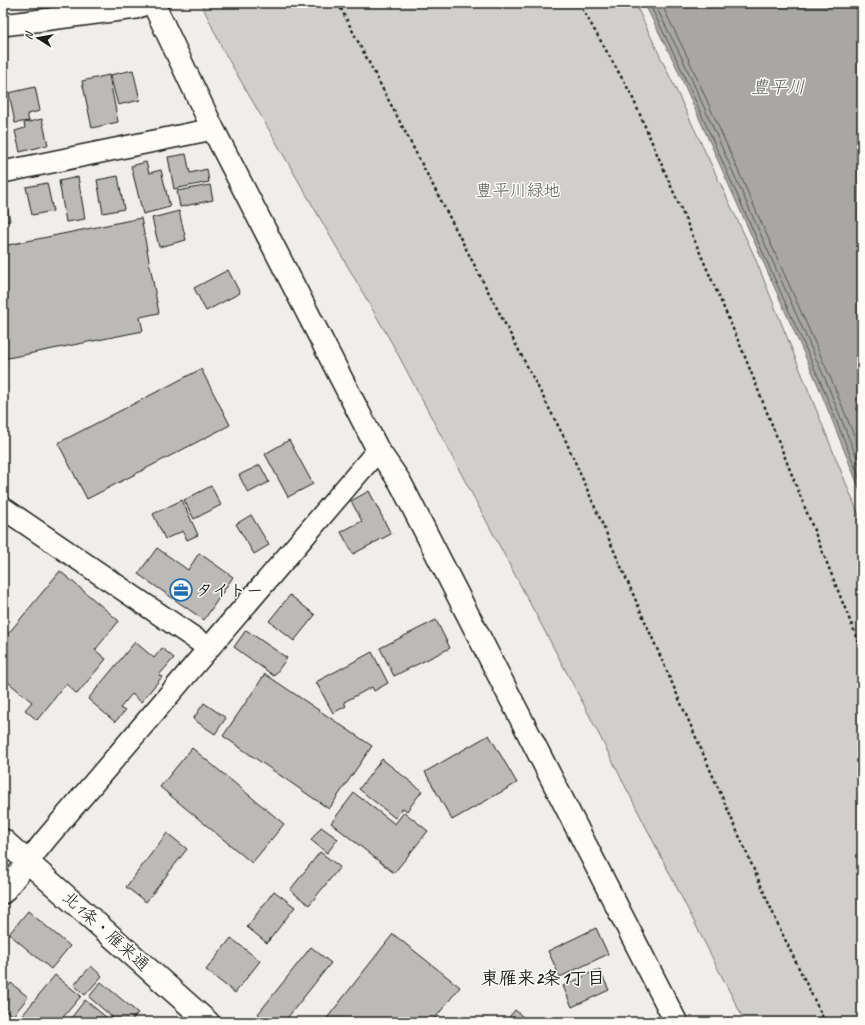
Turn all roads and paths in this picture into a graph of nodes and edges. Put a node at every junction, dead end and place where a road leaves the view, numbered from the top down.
1 (147, 3) edge
2 (153, 3) edge
3 (338, 3) edge
4 (579, 3) edge
5 (3, 25) edge
6 (213, 129) junction
7 (3, 172) edge
8 (378, 450) junction
9 (3, 508) edge
10 (209, 648) junction
11 (862, 651) edge
12 (3, 840) edge
13 (28, 861) junction
14 (3, 893) edge
15 (208, 1022) edge
16 (676, 1022) edge
17 (825, 1022) edge

1 - 5 street
2 - 6 main road
3 - 17 path
4 - 11 path
6 - 7 street
6 - 8 main road
8 - 10 street
8 - 16 main road
9 - 10 street
10 - 13 street
12 - 13 main road, 北1条・雁来通
13 - 14 street
13 - 15 main road, 北1条・雁来通

